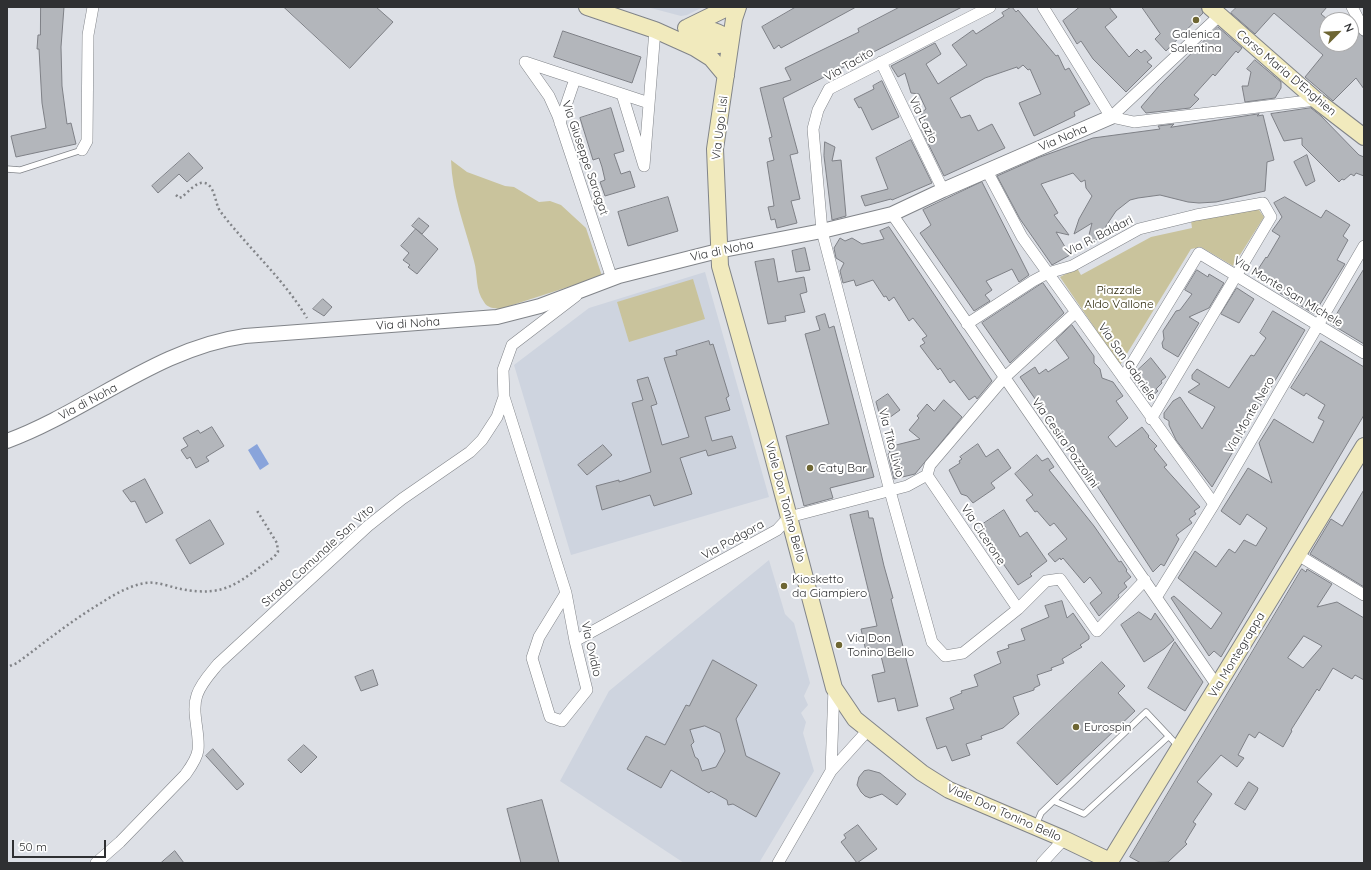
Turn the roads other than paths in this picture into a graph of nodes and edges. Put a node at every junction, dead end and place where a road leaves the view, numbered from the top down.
1 (93, 7) edge
2 (587, 7) edge
3 (729, 7) edge
4 (738, 7) edge
5 (990, 7) edge
6 (1043, 7) edge
7 (1352, 7) edge
8 (1215, 11) edge
9 (686, 28) junction
10 (654, 30) junction
11 (1364, 30) edge
12 (730, 40) junction
13 (677, 42) junction
14 (881, 62) junction
15 (726, 76) junction
16 (575, 79) junction
17 (622, 94) junction
18 (1316, 100) junction
19 (649, 103) junction
20 (1111, 117) junction
21 (560, 123) junction
22 (1364, 137) edge
23 (82, 150) joint
24 (7, 169) edge
25 (987, 171) junction
26 (943, 190) junction
27 (892, 214) junction
28 (822, 231) junction
29 (1364, 246) edge
30 (718, 251) junction
31 (1048, 273) junction
32 (1236, 276) junction
33 (612, 279) junction
34 (584, 290) junction
35 (1076, 312) junction
36 (967, 324) junction
37 (1318, 325) junction
38 (1364, 353) edge
39 (1004, 378) junction
40 (1123, 378) junction
41 (504, 397) junction
42 (1151, 419) junction
43 (7, 441) edge
44 (1364, 446) edge
45 (927, 475) junction
46 (890, 491) junction
47 (1214, 504) junction
48 (789, 517) junction
49 (1298, 555) junction
50 (1145, 580) junction
51 (566, 593) junction
52 (1364, 595) edge
53 (1157, 596) junction
54 (1018, 609) junction
55 (575, 641) junction
56 (1218, 686) junction
57 (834, 688) junction
58 (868, 730) junction
59 (1174, 742) junction
60 (831, 772) junction
61 (1054, 801) junction
62 (1035, 826) junction
63 (1064, 839) junction
64 (1109, 862) edge
65 (96, 863) edge
66 (778, 863) edge
67 (1042, 863) edge

1 - 23 street
2 - 10 main road
3 - 9 main road
4 - 12 main road, Via Ugo Lisi
5 - 14 street, Via Tacito
6 - 20 street
7 - 11 street
8 - 18 main road, Corso Maria D'Enghien
8 - 20 street
9 - 10 main road
9 - 12 main road
10 - 13 main road
10 - 19 street
12 - 13 main road
12 - 15 main road, Via Ugo Lisi
13 - 15 main road
14 - 26 street, Via Lazio
14 - 28 street, Via Tacito
15 - 30 main road, Via Ugo Lisi
16 - 17 street, Via Giuseppe Saragat
16 - 21 street
16 - 21 street, Via Giuseppe Saragat
17 - 19 street, Via Giuseppe Saragat
17 - 19 street
18 - 20 street
18 - 22 main road, Corso Maria D'Enghien
20 - 25 street, Via Noha
21 - 33 street, Via Giuseppe Saragat
23 - 24 lane
25 - 26 street, Via Noha
25 - 31 street, Via San Gabriele
26 - 27 street, Via Noha
27 - 28 street, Via Noha
27 - 36 street, Via Cesira Pozzolini
28 - 30 street, Via di Noha
28 - 46 street, Via Tito Livio
29 - 37 street, Via Monte Nero
30 - 33 street, Via di Noha
30 - 48 main road, Viale Don Tonino Bello
31 - 32 street, Via R. Baldari
31 - 35 street, Via San Gabriele
31 - 36 street, Via R. Baldari
32 - 37 street, Via Monte San Michele
32 - 40 street, Via Monte San Michele
32 - 42 street
33 - 34 street, Via di Noha
34 - 41 street, Strada Comunale San Vito
34 - 43 street, Via di Noha
35 - 39 street
35 - 40 street, Via San Gabriele
36 - 39 street, Via Cesira Pozzolini
37 - 38 street, Via Monte San Michele
37 - 47 street, Via Monte Nero
39 - 45 street
39 - 50 street, Via Cesira Pozzolini
40 - 42 street, Via San Gabriele
41 - 51 street, Via Ovidio
41 - 65 street, Strada Comunale San Vito
42 - 47 street, Via San Gabriele
44 - 49 main road, Via Montegrappa
45 - 46 street
45 - 54 street, Via Cicerone
46 - 48 street
46 - 54 street, Via Tito Livio
47 - 53 street, Via Monte Nero
48 - 55 street, Via Podgora
48 - 57 main road, Viale Don Tonino Bello
49 - 52 street
49 - 56 main road, Via Montegrappa
50 - 53 street, Via Cesira Pozzolini
50 - 54 street
51 - 55 street, Via Ovidio
51 - 55 street, Via Ovidio
53 - 56 street, Via Cesira Pozzolini
56 - 59 main road, Via Montegrappa
57 - 58 main road, Viale Don Tonino Bello
57 - 60 street
58 - 60 street
58 - 62 main road, Viale Don Tonino Bello
59 - 61 lane
59 - 61 lane
59 - 64 main road, Via Montegrappa
60 - 66 street
61 - 62 lane
62 - 63 main road, Viale Don Tonino Bello
63 - 64 main road, Viale Don Tonino Bello
63 - 67 street

